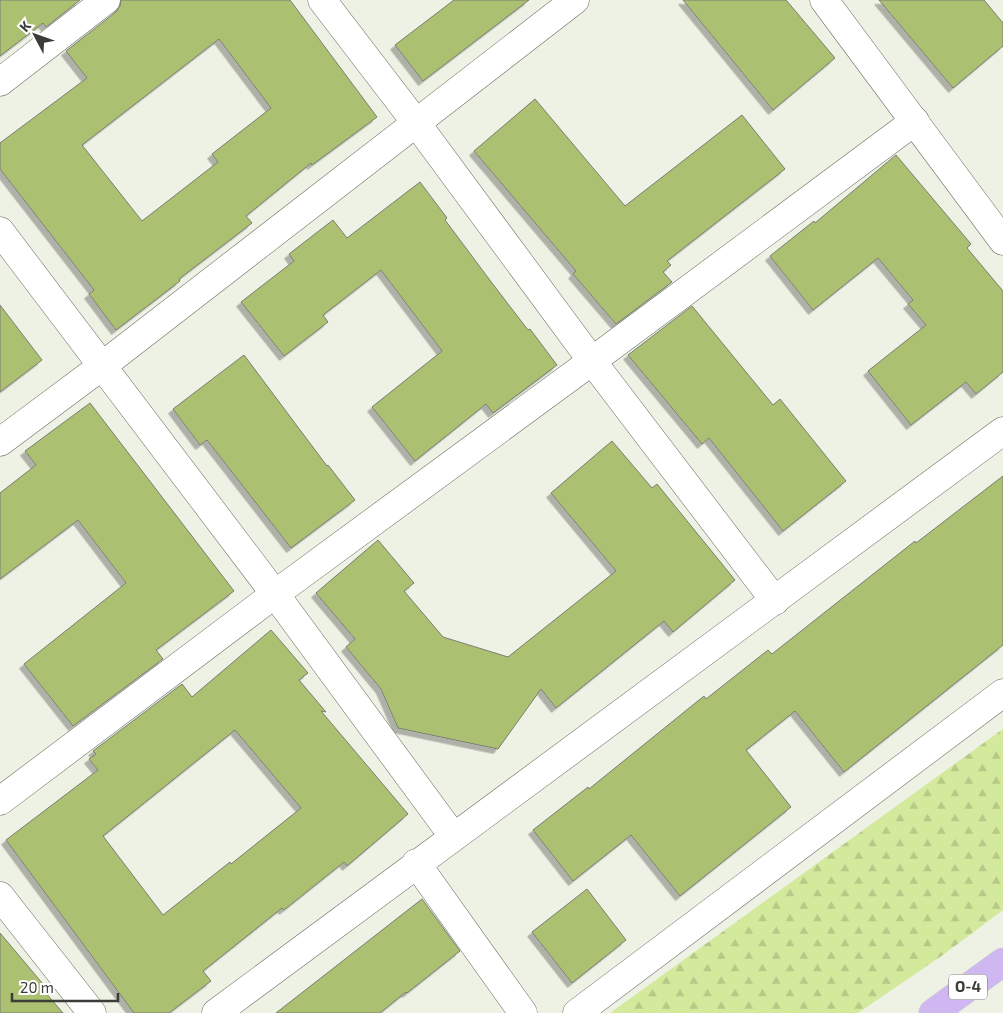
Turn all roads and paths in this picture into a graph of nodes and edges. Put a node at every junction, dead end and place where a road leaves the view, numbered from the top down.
1 (106, 0) edge
2 (322, 0) edge
3 (575, 0) edge
4 (824, 0) edge
5 (0, 82) edge
6 (915, 121) junction
7 (416, 124) junction
8 (0, 231) edge
9 (1003, 241) edge
10 (592, 361) junction
11 (102, 366) junction
12 (1003, 431) edge
13 (0, 442) edge
14 (274, 594) junction
15 (775, 601) junction
16 (1003, 693) edge
17 (0, 801) edge
18 (453, 836) junction
19 (416, 863) junction
20 (0, 896) edge
21 (1003, 962) edge
22 (92, 1013) edge
23 (216, 1013) edge
24 (523, 1013) edge
25 (577, 1013) edge
26 (933, 1013) edge

1 - 5 street
2 - 7 street
3 - 7 street
4 - 6 street
6 - 9 street
6 - 10 street
7 - 10 street
7 - 11 street
8 - 11 street
10 - 14 street
10 - 15 street
11 - 13 street
11 - 14 street
12 - 15 street
14 - 17 street
14 - 18 street
15 - 18 street
16 - 25 street
18 - 19 street
19 - 23 street
19 - 24 street
20 - 22 street
21 - 26 highway, O-4

